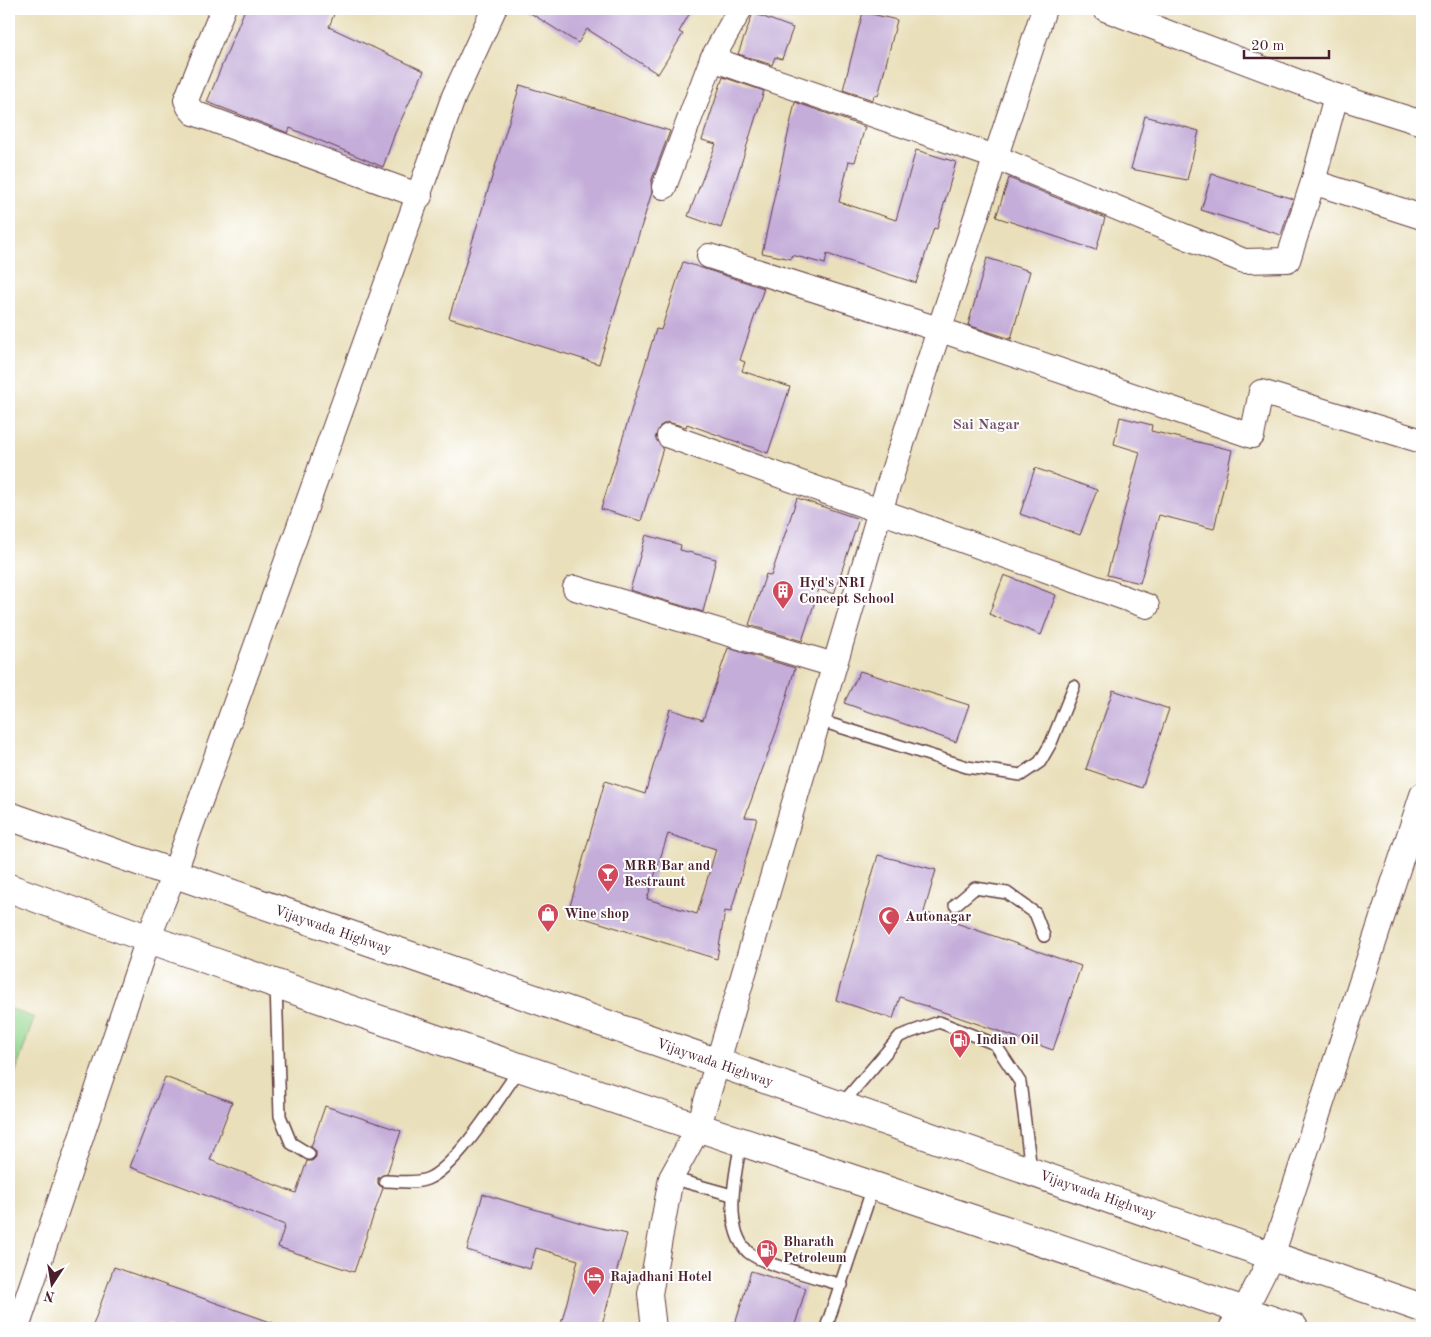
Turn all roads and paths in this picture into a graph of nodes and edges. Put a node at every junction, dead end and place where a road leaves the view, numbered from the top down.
1 (223, 9) edge
2 (494, 9) edge
3 (740, 9) edge
4 (1044, 9) edge
5 (1104, 9) edge
6 (712, 59) junction
7 (1336, 96) junction
8 (1422, 123) edge
9 (994, 157) junction
10 (1313, 182) junction
11 (664, 187) dead end
12 (420, 196) junction
13 (1422, 217) edge
14 (710, 256) dead end
15 (938, 329) junction
16 (669, 436) dead end
17 (1422, 441) edge
18 (880, 511) junction
19 (575, 588) dead end
20 (1146, 606) dead end
21 (834, 666) junction
22 (1074, 686) dead end
23 (818, 720) junction
24 (1422, 795) edge
25 (9, 816) edge
26 (174, 874) junction
27 (9, 888) edge
28 (955, 905) dead end
29 (1044, 936) dead end
30 (148, 939) junction
31 (276, 984) junction
32 (716, 1064) junction
33 (522, 1068) junction
34 (840, 1106) junction
35 (698, 1128) junction
36 (741, 1143) junction
37 (309, 1154) dead end
38 (1032, 1172) junction
39 (671, 1178) junction
40 (385, 1181) dead end
41 (872, 1186) junction
42 (732, 1195) junction
43 (1272, 1256) junction
44 (842, 1285) junction
45 (1422, 1308) edge
46 (1238, 1320) edge
47 (17, 1328) edge
48 (654, 1328) edge
49 (826, 1328) edge
50 (1294, 1328) edge

1 - 12 street
2 - 12 street
3 - 6 street
4 - 9 street
5 - 7 street
6 - 9 street
6 - 11 street
7 - 8 street
7 - 10 street
9 - 10 street
9 - 15 street
10 - 13 street
12 - 26 street
14 - 15 street
15 - 17 street
15 - 18 street
16 - 18 street
18 - 20 street
18 - 21 street
19 - 21 street
21 - 23 street
22 - 23 lane
23 - 32 street
24 - 43 street
25 - 26 highway, Vijaywada Highway
26 - 30 street
26 - 32 highway, Vijaywada Highway
27 - 30 highway
28 - 29 lane
30 - 31 highway
30 - 47 street
31 - 33 highway
31 - 37 lane
32 - 34 highway, Vijaywada Highway
32 - 35 street
33 - 35 highway
33 - 40 lane
34 - 38 highway, Vijaywada Highway
34 - 38 lane
35 - 36 highway
35 - 39 street
36 - 41 highway
36 - 42 lane
38 - 43 highway, Vijaywada Highway
39 - 42 lane
39 - 48 street
41 - 44 lane
41 - 46 highway
42 - 44 lane
43 - 45 highway, Vijaywada Highway
43 - 46 street
44 - 49 lane
46 - 50 highway

